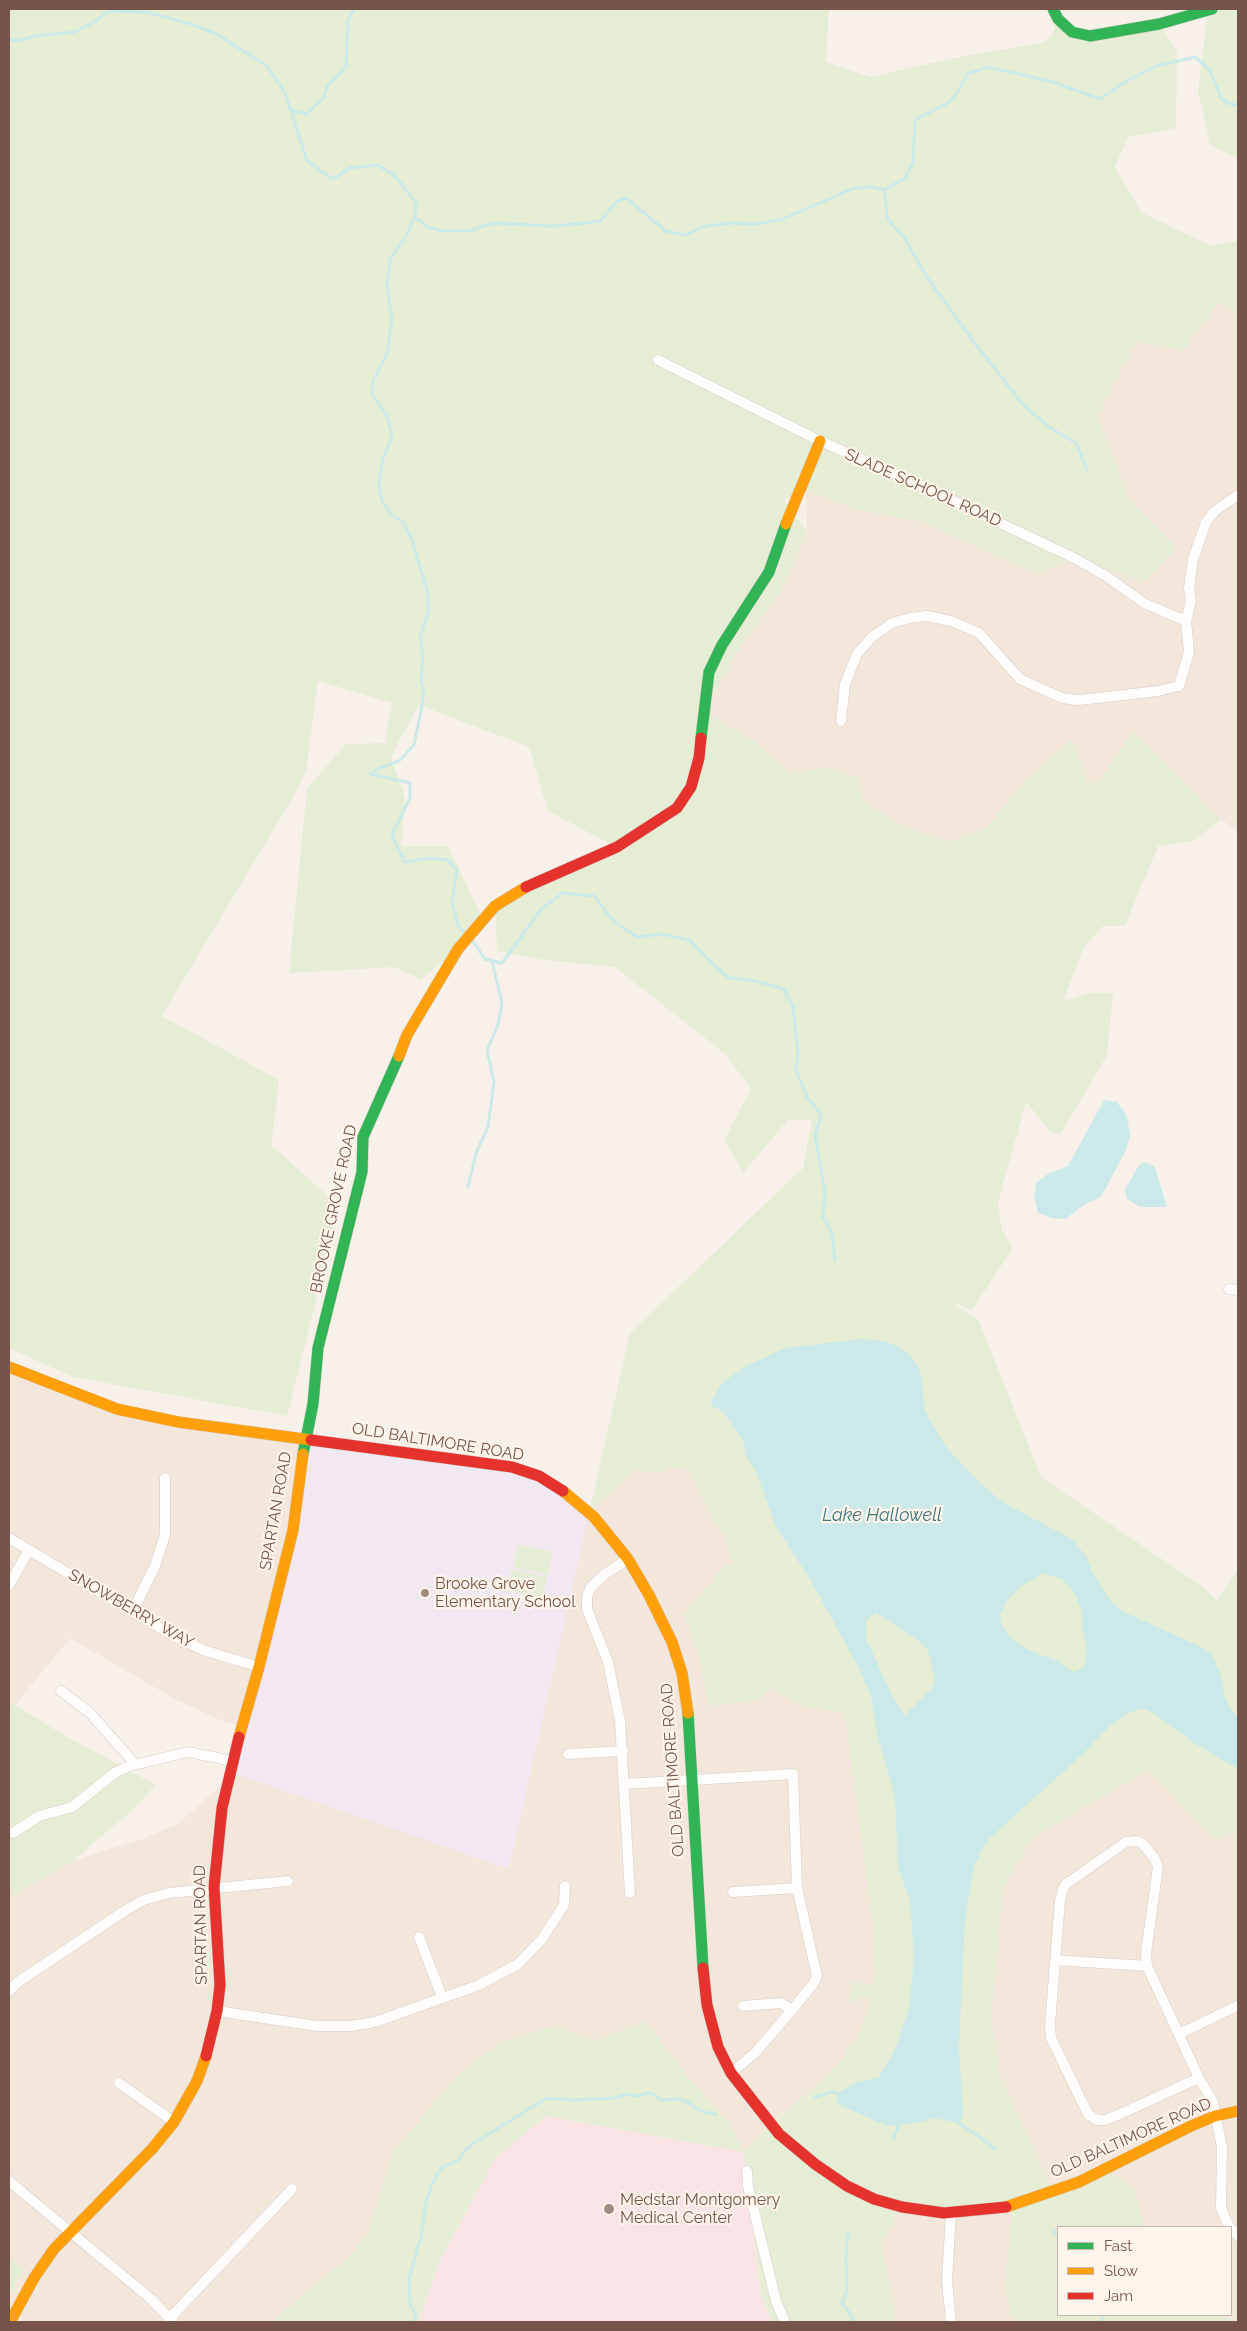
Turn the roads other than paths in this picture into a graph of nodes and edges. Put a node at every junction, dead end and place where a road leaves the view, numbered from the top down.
1 (1053, 9) edge
2 (1212, 9) edge
3 (658, 360) dead end
4 (820, 441) junction
5 (1238, 495) edge
6 (1186, 620) junction
7 (841, 721) dead end
8 (9, 1367) edge
9 (305, 1438) junction
10 (165, 1478) dead end
11 (9, 1538) edge
12 (29, 1550) junction
13 (628, 1559) junction
14 (9, 1585) edge
15 (132, 1612) junction
16 (259, 1667) junction
17 (60, 1691) dead end
18 (623, 1751) junction
19 (568, 1754) dead end
20 (233, 1761) junction
21 (135, 1764) junction
22 (691, 1779) junction
23 (625, 1784) junction
24 (13, 1833) dead end
25 (288, 1881) dead end
26 (565, 1886) dead end
27 (214, 1887) junction
28 (797, 1888) junction
29 (734, 1892) dead end
30 (630, 1893) dead end
31 (419, 1937) dead end
32 (1055, 1960) junction
33 (1147, 1966) junction
34 (9, 1991) edge
35 (442, 1997) junction
36 (743, 2006) dead end
37 (1238, 2006) edge
38 (792, 2010) junction
39 (217, 2011) junction
40 (1179, 2034) junction
41 (731, 2073) junction
42 (1199, 2078) junction
43 (119, 2083) dead end
44 (1238, 2111) edge
45 (1215, 2116) junction
46 (174, 2122) junction
47 (747, 2171) dead end
48 (9, 2181) edge
49 (292, 2190) dead end
50 (950, 2212) junction
51 (1229, 2226) edge
52 (70, 2232) junction
53 (172, 2320) edge
54 (10, 2322) edge
55 (785, 2322) edge
56 (951, 2322) edge

1 - 2 street
3 - 4 street, SLADE SCHOOL ROAD
4 - 6 street, SLADE SCHOOL ROAD
4 - 9 street, BROOKE GROVE ROAD
5 - 6 street
6 - 7 street
8 - 9 street, OLD BALTIMORE ROAD
9 - 13 street, OLD BALTIMORE ROAD
9 - 16 street, SPARTAN ROAD
10 - 15 street
11 - 12 street, SNOWBERRY WAY
12 - 14 street
12 - 15 street, SNOWBERRY WAY
13 - 18 street
13 - 22 street, OLD BALTIMORE ROAD
15 - 16 street, SNOWBERRY WAY
16 - 20 street, SPARTAN ROAD
17 - 21 street
18 - 19 street
18 - 23 street
20 - 21 street
20 - 27 street, SPARTAN ROAD
21 - 24 street
22 - 23 street
22 - 28 street
22 - 41 street, OLD BALTIMORE ROAD
23 - 30 street
25 - 27 street
26 - 35 street
27 - 34 street
27 - 39 street, SPARTAN ROAD
28 - 29 street
28 - 38 street
31 - 35 street
32 - 33 street
32 - 33 street
32 - 42 street
33 - 40 street
35 - 39 street
36 - 38 street
37 - 40 street
38 - 41 street
39 - 46 street, SPARTAN ROAD
40 - 42 street
41 - 50 street, OLD BALTIMORE ROAD
42 - 45 street
43 - 46 street
44 - 45 street, OLD BALTIMORE ROAD
45 - 50 street, OLD BALTIMORE ROAD
45 - 51 street
46 - 52 street, SPARTAN ROAD
47 - 55 street
48 - 52 street
49 - 53 street
50 - 56 street
52 - 53 street
52 - 54 street, SPARTAN ROAD

